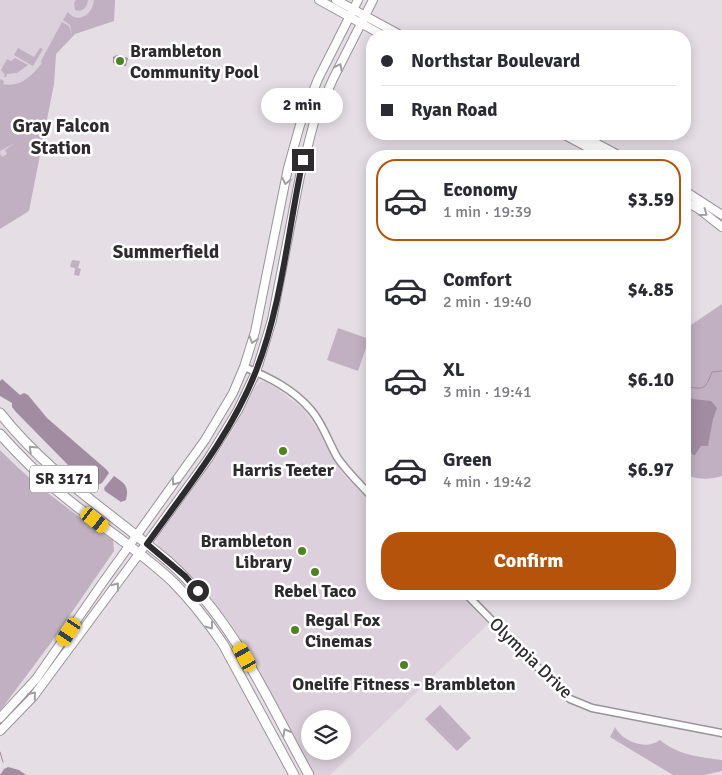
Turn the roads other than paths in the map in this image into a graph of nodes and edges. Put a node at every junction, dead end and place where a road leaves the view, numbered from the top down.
1 (319, 0) edge
2 (336, 0) edge
3 (358, 0) edge
4 (373, 0) edge
5 (353, 9) junction
6 (365, 15) junction
7 (349, 17) junction
8 (361, 23) junction
9 (373, 30) edge
10 (391, 30) edge
11 (574, 140) edge
12 (590, 140) edge
13 (593, 150) edge
14 (609, 150) edge
15 (691, 195) edge
16 (691, 204) edge
17 (722, 215) edge
18 (722, 227) edge
19 (244, 367) junction
20 (256, 372) junction
21 (0, 413) edge
22 (0, 434) edge
23 (366, 490) edge
24 (137, 536) junction
25 (147, 544) junction
26 (129, 546) junction
27 (140, 554) junction
28 (472, 600) edge
29 (0, 718) edge
30 (0, 730) edge
31 (722, 732) edge
32 (294, 775) edge
33 (309, 775) edge

1 - 7 main road
2 - 5 main road
3 - 5 main road
4 - 6 main road
5 - 6 main road
5 - 7 main road
6 - 8 main road
6 - 10 main road
7 - 8 main road
7 -> 19 main road
8 - 9 main road
20 -> 8 main road
11 - 13 main road
12 - 14 main road
15 - 17 main road
16 -> 18 main road
19 - 20 street
19 -> 24 main road
20 - 23 street
20 - 25 main road
24 -> 21 main road, SR 3171
22 - 26 main road, SR 3171
24 - 25 main road, SR 3171
24 - 26 main road
25 - 27 main road
33 -> 25 main road, SR 3171
26 - 27 main road, SR 3171
26 - 29 main road
30 -> 27 main road
27 -> 32 main road, SR 3171
28 - 31 street, Olympia Drive

